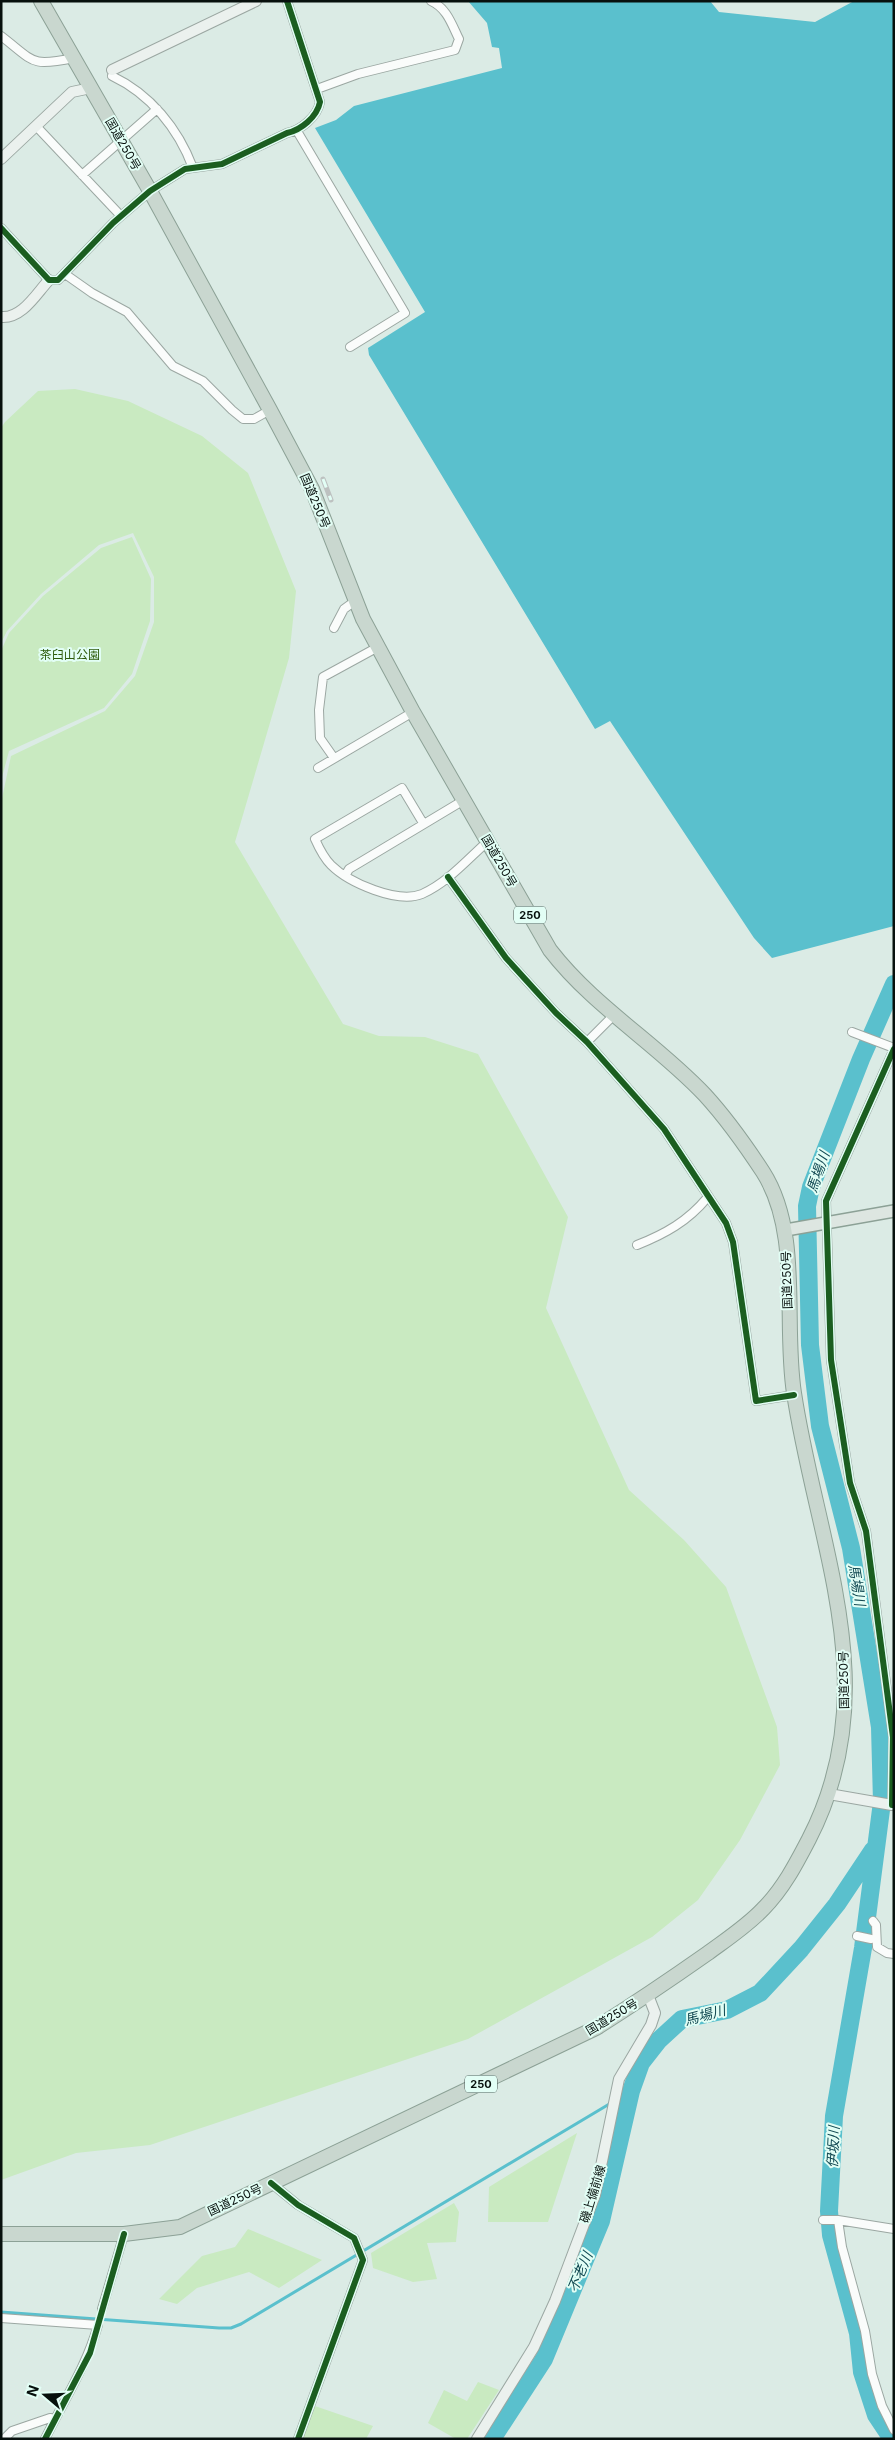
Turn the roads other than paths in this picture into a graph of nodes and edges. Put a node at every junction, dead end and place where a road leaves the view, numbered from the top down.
1 (41, 1) edge
2 (256, 1) edge
3 (286, 1) edge
4 (431, 1) edge
5 (1, 36) edge
6 (74, 58) junction
7 (112, 73) joint
8 (91, 88) junction
9 (317, 89) junction
10 (157, 109) junction
11 (36, 126) junction
12 (297, 131) junction
13 (121, 140) junction
14 (1, 159) edge
15 (193, 168) junction
16 (82, 175) junction
17 (150, 191) junction
18 (121, 216) junction
19 (1, 228) edge
20 (65, 274) junction
21 (49, 280) junction
22 (1, 317) edge
23 (350, 347) dead end
24 (270, 410) junction
25 (355, 601) junction
26 (334, 628) dead end
27 (378, 647) junction
28 (413, 712) junction
29 (334, 758) junction
30 (318, 768) dead end
31 (464, 800) junction
32 (423, 823) junction
33 (487, 842) junction
34 (345, 876) junction
35 (448, 878) junction
36 (613, 1016) junction
37 (852, 1032) dead end
38 (588, 1042) junction
39 (892, 1048) edge
40 (707, 1198) junction
41 (894, 1211) edge
42 (824, 1223) junction
43 (790, 1229) junction
44 (637, 1245) dead end
45 (794, 1395) junction
46 (829, 1794) junction
47 (891, 1805) edge
48 (873, 1921) dead end
49 (858, 1936) dead end
50 (870, 1938) dead end
51 (894, 1954) edge
52 (648, 1995) junction
53 (271, 2183) junction
54 (824, 2220) dead end
55 (837, 2220) junction
56 (894, 2229) edge
57 (1, 2234) edge
58 (124, 2234) junction
59 (102, 2309) tunnel mouth
60 (1, 2318) edge
61 (55, 2419) junction
62 (894, 2430) edge
63 (4, 2439) edge
64 (45, 2439) edge
65 (298, 2439) edge
66 (477, 2439) edge

1 - 6 highway, 国道250号 / 250
2 - 7 main road
3 - 9 street
4 - 9 street
5 - 6 street
6 - 8 highway, 国道250号 / 250
7 - 10 street
8 - 11 main road
8 - 13 highway, 国道250号 / 250
9 - 12 street
10 - 13 street
10 - 15 street
11 - 14 main road
11 - 16 street
12 - 15 street
12 - 23 street
13 - 16 street
13 - 17 highway, 国道250号 / 250
15 - 17 street
16 - 18 street
17 - 18 street
17 - 24 highway, 国道250号 / 250
18 - 20 street
19 - 21 street
20 - 21 street
20 - 24 street
21 - 22 main road
24 - 25 highway, 国道250号 / 250
25 - 26 street
25 - 27 highway, 国道250号 / 250
27 - 28 highway, 国道250号 / 250
27 - 29 street
28 - 29 street
28 - 31 highway, 国道250号 / 250
29 - 30 street
31 - 32 street
31 - 33 highway, 国道250号 / 250
32 - 34 street
32 - 34 street
33 - 35 street
33 - 36 highway, 国道250号 / 250
34 - 35 street
35 - 38 street
36 - 38 street
36 - 43 highway, 国道250号 / 250
37 - 39 street
38 - 40 street
39 - 42 street
40 - 44 street
40 - 45 street
41 - 42 main road
42 - 43 main road
42 - 47 street
43 - 45 highway, 国道250号 / 250
45 - 46 highway, 国道250号 / 250
46 - 47 main road
46 - 52 highway, 国道250号 / 250
48 - 51 street
49 - 50 street
52 - 53 highway, 国道250号 / 250
52 - 66 main road, 磯上備前線
53 - 58 highway, 国道250号 / 250
53 - 65 street
54 - 55 street
55 - 56 street
55 - 62 street
57 - 58 highway, 国道250号 / 250
58 - 59 street
60 - 61 street
61 - 63 street
61 - 64 street

